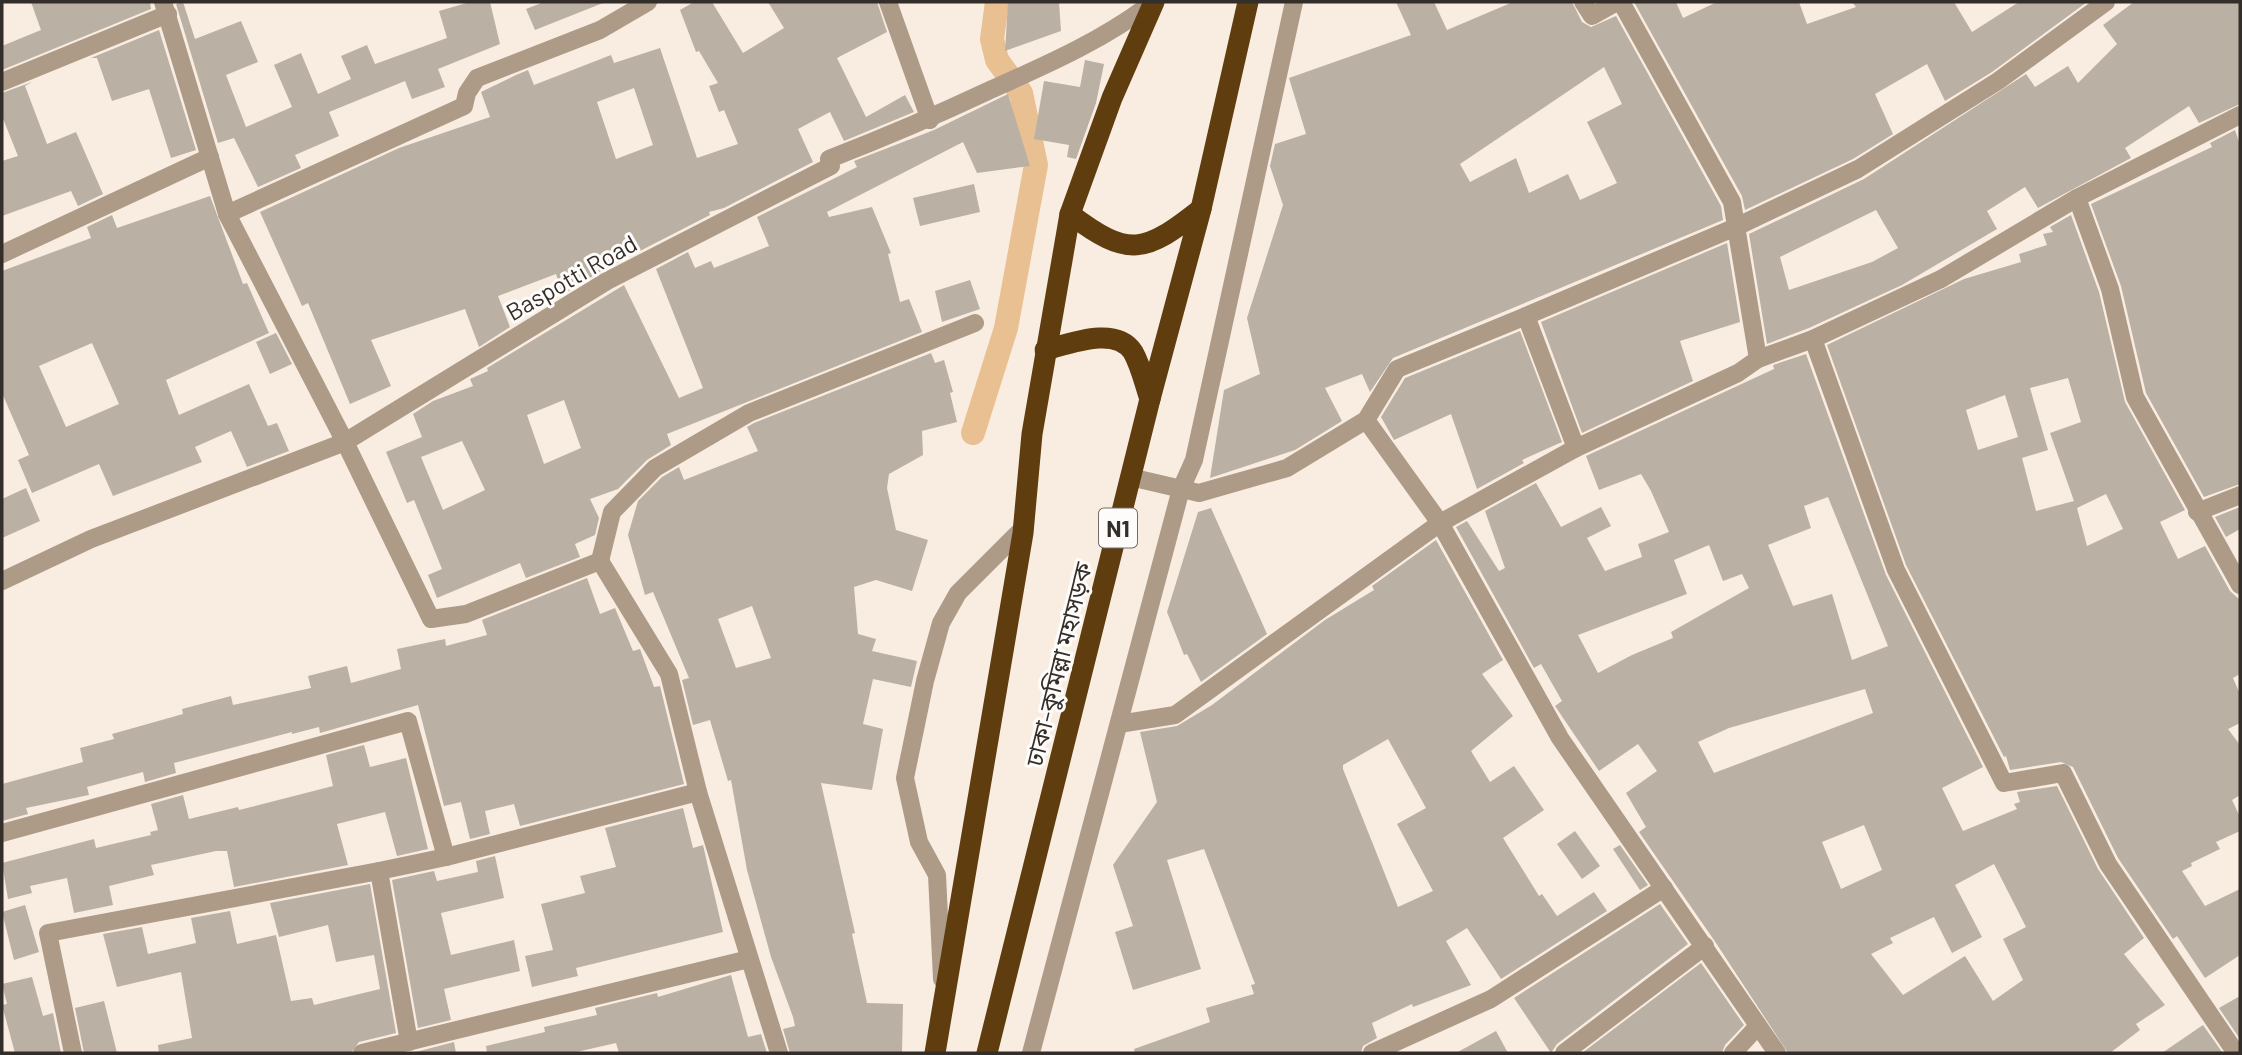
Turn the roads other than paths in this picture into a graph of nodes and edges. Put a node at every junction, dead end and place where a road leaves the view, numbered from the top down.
1 (648, 2) edge
2 (888, 2) edge
3 (1153, 2) edge
4 (1248, 2) edge
5 (1294, 2) edge
6 (1583, 2) edge
7 (1619, 2) edge
8 (2106, 2) edge
9 (166, 8) edge
10 (2, 82) edge
11 (2240, 115) edge
12 (930, 120) junction
13 (210, 157) junction
14 (2077, 198) junction
15 (1201, 209) junction
16 (227, 214) junction
17 (1070, 214) junction
18 (1736, 227) junction
19 (2, 254) edge
20 (1526, 316) junction
21 (975, 323) dead end
22 (1813, 339) junction
23 (1045, 350) junction
24 (1758, 359) junction
25 (1150, 399) junction
26 (1366, 420) junction
27 (345, 442) junction
28 (1576, 448) junction
29 (1130, 477) junction
30 (1181, 489) junction
31 (2240, 495) edge
32 (2197, 512) junction
33 (1440, 523) junction
34 (1023, 533) junction
35 (600, 561) junction
36 (2, 581) edge
37 (2240, 585) edge
38 (1119, 724) junction
39 (698, 792) junction
40 (2, 833) edge
41 (446, 857) junction
42 (379, 872) junction
43 (1664, 888) junction
44 (1705, 946) junction
45 (748, 959) junction
46 (943, 1011) junction
47 (1757, 1027) junction
48 (410, 1042) junction
49 (73, 1053) edge
50 (362, 1053) edge
51 (779, 1053) edge
52 (932, 1053) edge
53 (987, 1053) edge
54 (1031, 1053) edge
55 (1372, 1053) edge
56 (1564, 1053) edge
57 (1733, 1053) edge
58 (1777, 1053) edge
59 (2236, 1053) edge

1 - 16 street
2 - 12 street
3 - 12 street, Baspotti Road
3 - 17 highway, ঢাকা–কুমিল্লা মহাসড়ক
4 - 15 highway, ঢাকা–কুমিল্লা মহাসড়ক / N1
5 - 30 street
6 - 7 street
7 - 18 street
8 - 18 street
9 - 10 street
9 - 13 street
11 - 14 street
12 - 27 street, Baspotti Road
13 - 16 street
13 - 19 street
14 - 22 street
14 - 32 street
15 - 17 highway
15 - 25 highway, ঢাকা–কুমিল্লা মহাসড়ক / N1
16 - 27 street
17 - 23 highway, ঢাকা–কুমিল্লা মহাসড়ক
18 - 20 street
18 - 24 street
20 - 26 street
20 - 28 street
21 - 35 street
22 - 24 street
22 - 59 street
23 - 25 highway
23 - 34 highway, ঢাকা–কুমিল্লা মহাসড়ক
24 - 28 street
25 - 29 highway, ঢাকা–কুমিল্লা মহাসড়ক / N1
26 - 30 street
26 - 33 street
27 - 35 street
27 - 36 street, Baspotti Road
28 - 33 street
29 - 30 street
29 - 53 highway, ঢাকা–কুমিল্লা মহাসড়ক / N1
30 - 38 street
31 - 32 street
32 - 37 street
33 - 38 street
33 - 43 street
34 - 46 highway, ঢাকা–কুমিল্লা মহাসড়ক
34 - 46 street
35 - 39 street
38 - 54 street
39 - 41 street
39 - 45 street
40 - 41 street
41 - 42 street
42 - 48 street
42 - 49 street
43 - 44 street
43 - 55 street
44 - 47 street
44 - 56 street
45 - 48 street
45 - 51 street
46 - 52 highway, ঢাকা–কুমিল্লা মহাসড়ক
47 - 57 street
47 - 58 street
48 - 50 street

